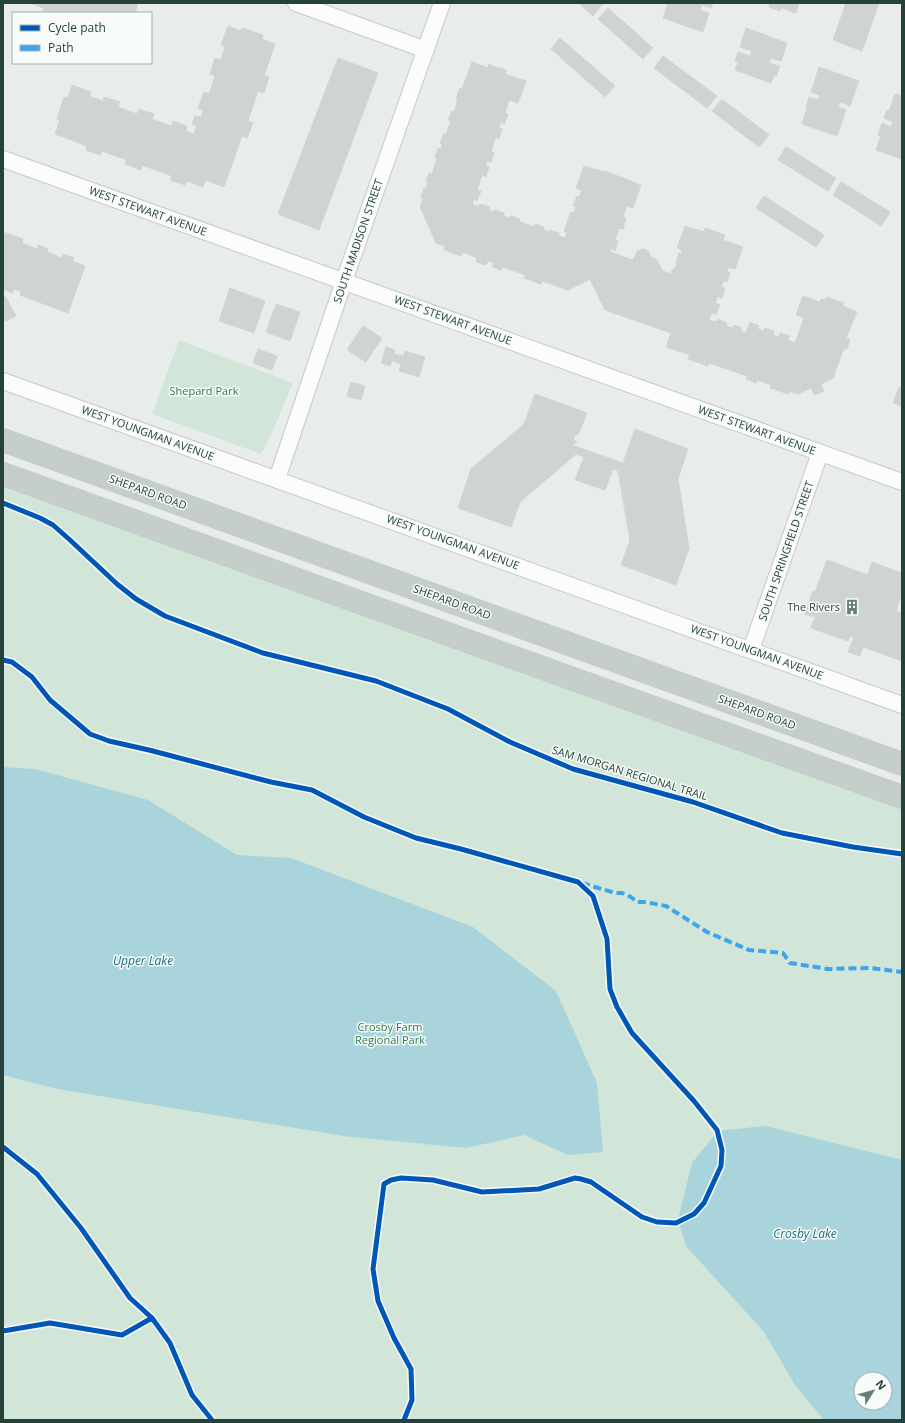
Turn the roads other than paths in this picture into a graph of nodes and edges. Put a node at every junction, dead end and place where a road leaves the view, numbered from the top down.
1 (296, 3) edge
2 (442, 3) edge
3 (426, 50) junction
4 (3, 159) edge
5 (344, 281) junction
6 (3, 382) edge
7 (3, 440) edge
8 (820, 453) junction
9 (3, 474) edge
10 (277, 479) junction
11 (902, 482) edge
12 (751, 650) junction
13 (902, 704) edge
14 (902, 764) edge
15 (902, 797) edge

1 - 3 street
2 - 3 street, SOUTH MADISON STREET
3 - 5 street, SOUTH MADISON STREET
4 - 5 street, WEST STEWART AVENUE
5 - 8 street, WEST STEWART AVENUE
5 - 10 street, SOUTH MADISON STREET
6 - 10 street, WEST YOUNGMAN AVENUE
7 - 14 highway, SHEPARD ROAD
8 - 11 street, WEST STEWART AVENUE
8 - 12 street, SOUTH SPRINGFIELD STREET
9 - 15 highway
10 - 12 street, WEST YOUNGMAN AVENUE
12 - 13 street, WEST YOUNGMAN AVENUE

